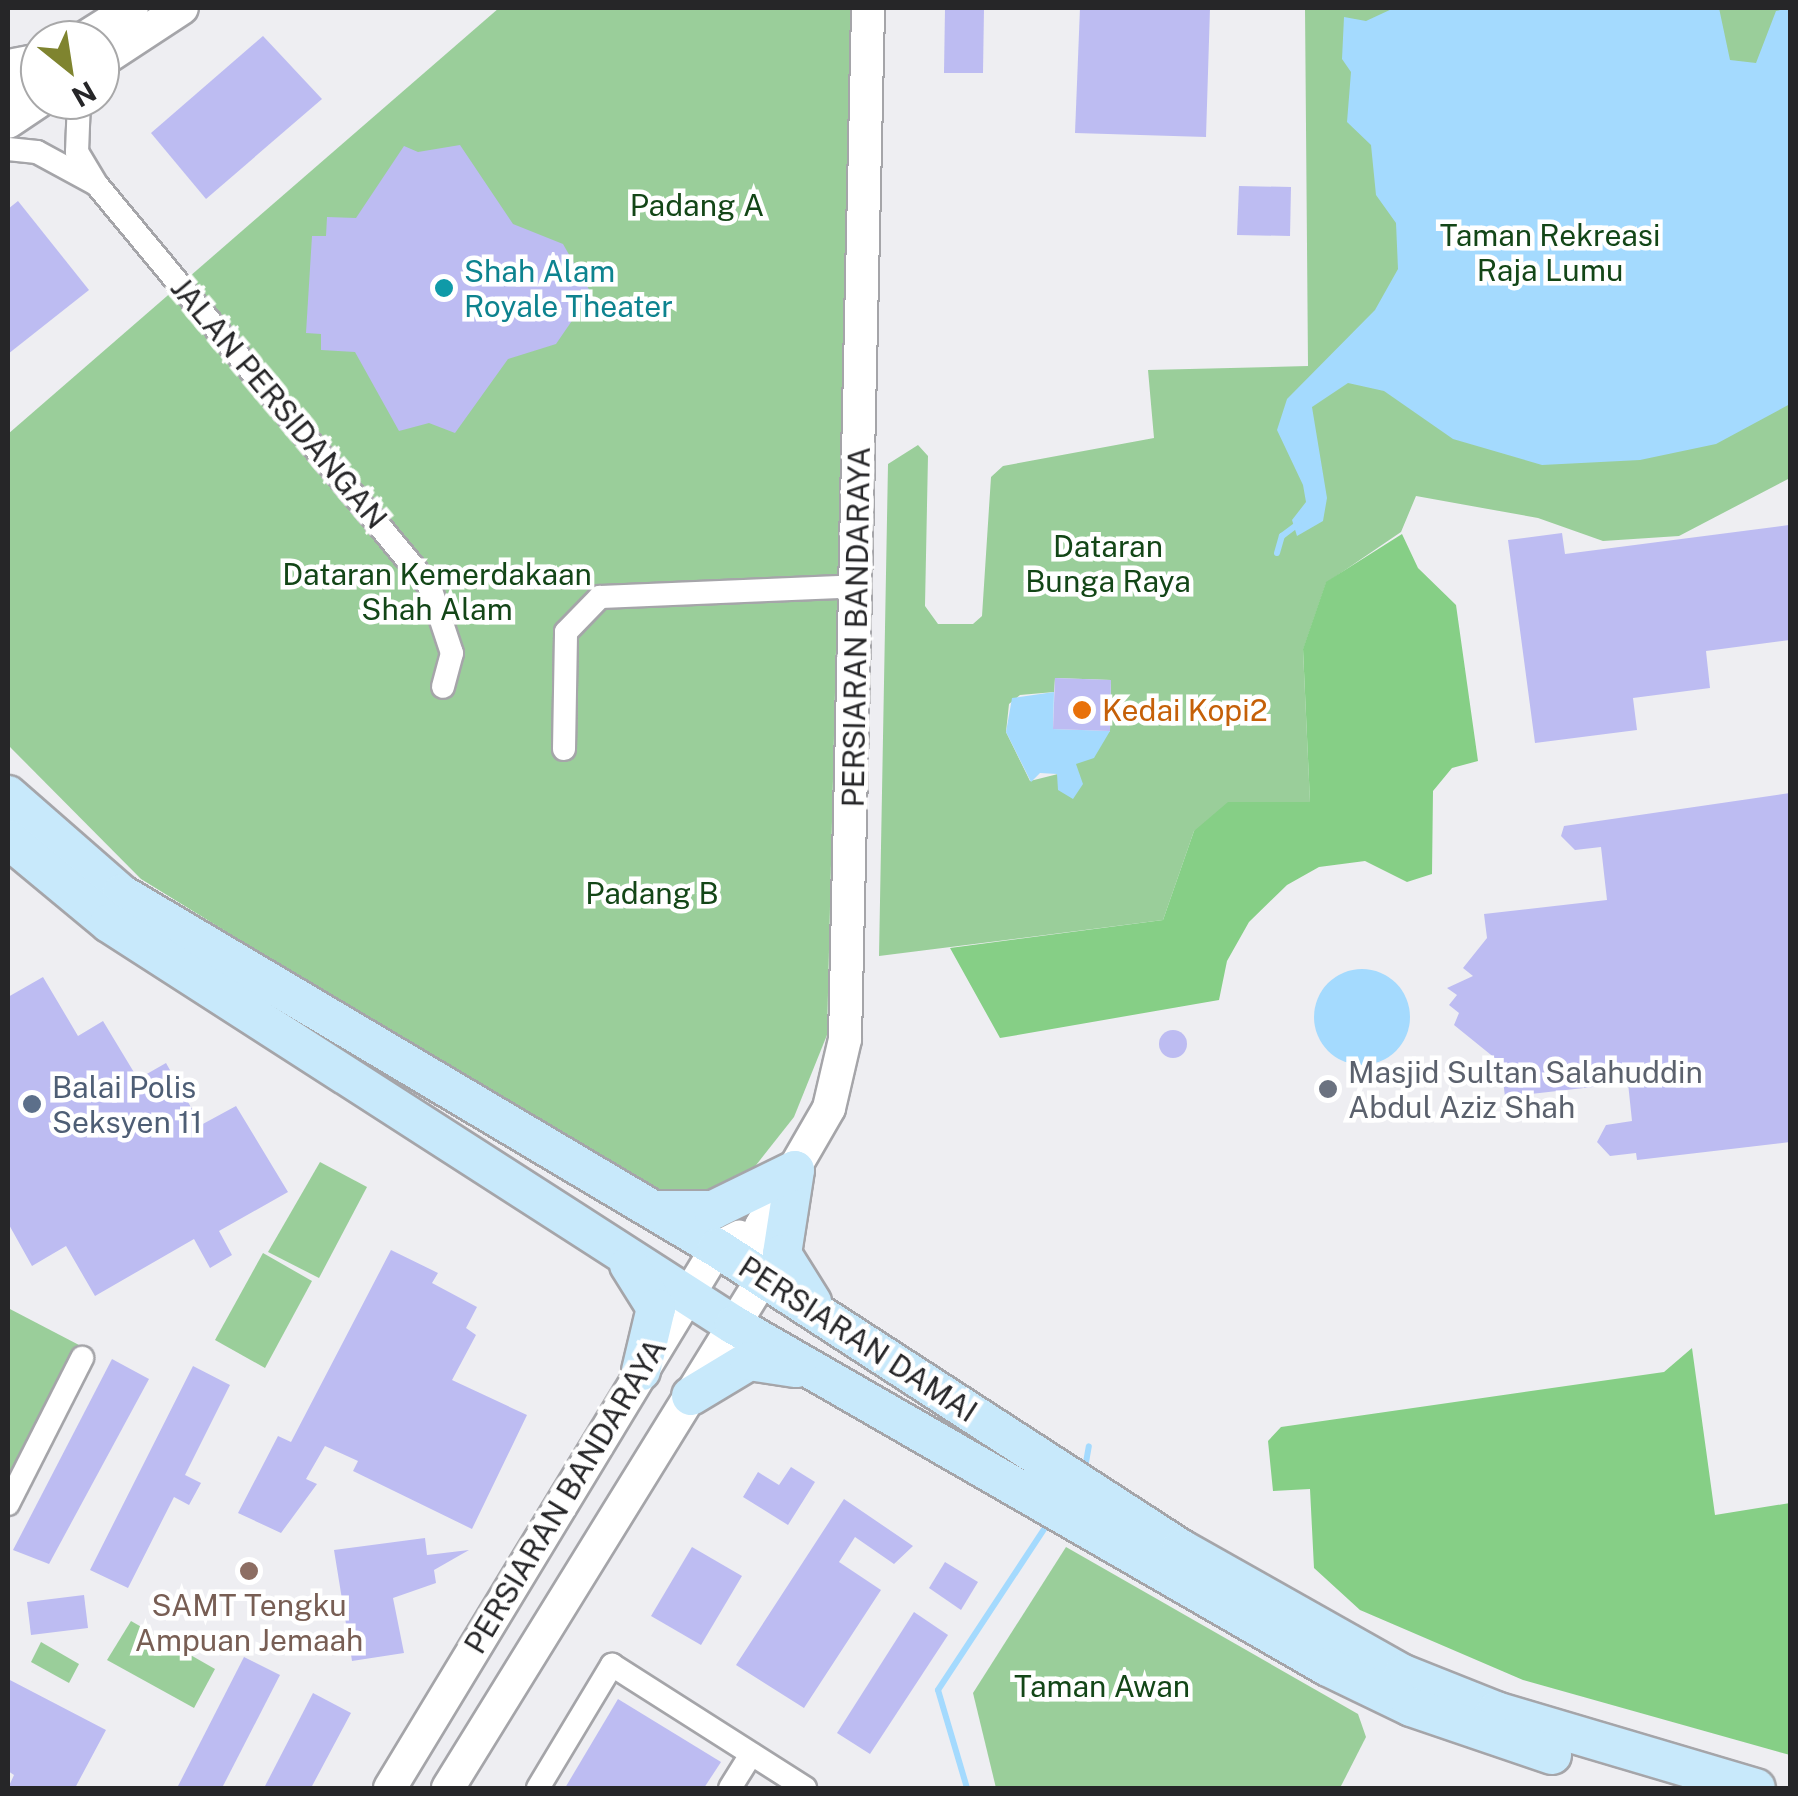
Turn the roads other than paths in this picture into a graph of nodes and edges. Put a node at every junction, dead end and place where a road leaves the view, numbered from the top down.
1 (182, 8) edge
2 (868, 8) edge
3 (134, 23) edge
4 (120, 44) edge
5 (78, 120) edge
6 (8, 149) edge
7 (97, 185) junction
8 (858, 586) junction
9 (443, 687) dead end
10 (564, 749) dead end
11 (8, 795) edge
12 (8, 839) edge
13 (795, 1170) junction
14 (653, 1209) junction
15 (761, 1226) junction
16 (717, 1248) junction
17 (620, 1255) junction
18 (762, 1278) junction
19 (688, 1295) junction
20 (828, 1322) junction
21 (734, 1325) junction
22 (82, 1358) dead end
23 (641, 1371) junction
24 (818, 1374) junction
25 (691, 1396) junction
26 (8, 1504) edge
27 (1404, 1688) junction
28 (751, 1754) junction
29 (390, 1788) edge
30 (448, 1788) edge
31 (538, 1788) edge
32 (730, 1788) edge
33 (805, 1788) edge
34 (1663, 1788) edge
35 (1756, 1788) edge

1 - 3 main road
2 - 8 main road, PERSIARAN BANDARAYA
3 - 4 street
5 - 7 street, JALAN PERSIDANGAN
6 - 7 street, JALAN PERSIDANGAN
7 - 9 street, JALAN PERSIDANGAN
8 - 10 street
8 - 13 main road, PERSIARAN BANDARAYA
11 - 14 main road, PERSIARAN DAMAI
12 - 17 main road, PERSIARAN DAMAI
13 - 14 main road
13 - 15 main road, PERSIARAN BANDARAYA
13 - 20 main road
14 - 16 main road, PERSIARAN DAMAI
15 - 16 main road
15 - 18 main road
16 - 18 main road, PERSIARAN DAMAI
16 - 19 main road, PERSIARAN BANDARAYA
17 - 19 main road, PERSIARAN DAMAI
17 - 23 main road
18 - 20 main road, PERSIARAN DAMAI
18 - 21 main road, PERSIARAN BANDARAYA
19 - 21 main road, PERSIARAN DAMAI
19 - 23 main road, PERSIARAN BANDARAYA
20 - 27 main road, PERSIARAN DAMAI
21 - 24 main road, PERSIARAN DAMAI
21 - 25 main road, PERSIARAN BANDARAYA
22 - 26 street
23 - 29 main road, PERSIARAN BANDARAYA
24 - 25 main road
24 - 27 main road, PERSIARAN DAMAI
25 - 30 main road, PERSIARAN BANDARAYA
27 - 34 main road, PERSIARAN DAMAI
27 - 35 main road, PERSIARAN DAMAI
28 - 31 street
28 - 32 street
28 - 33 street

